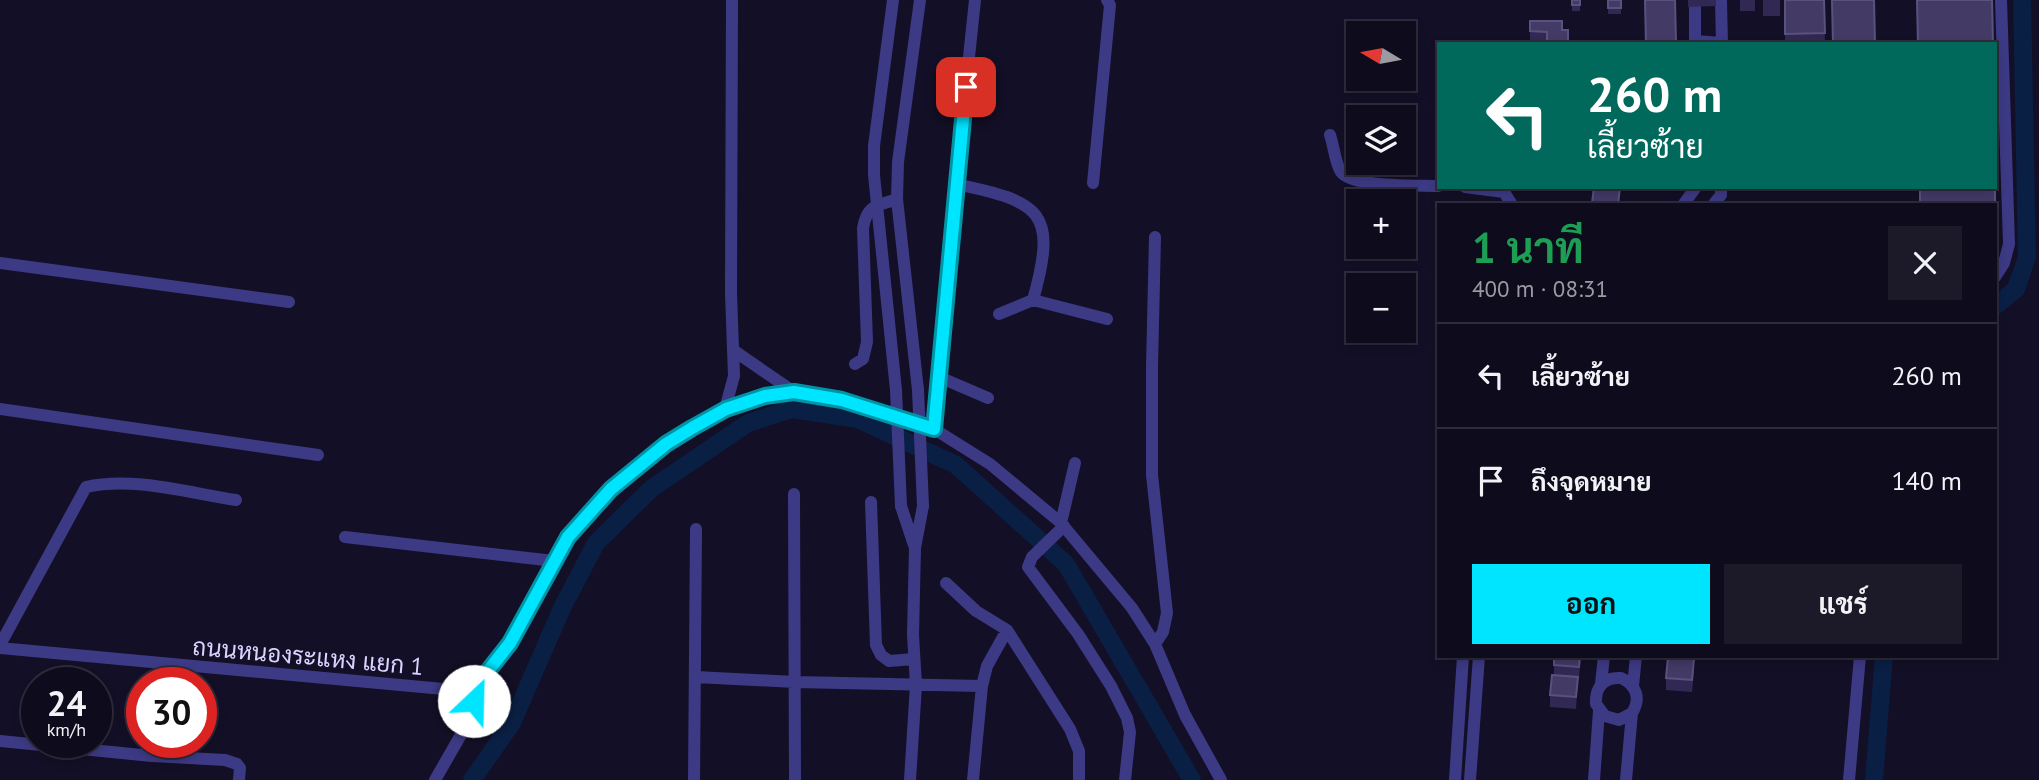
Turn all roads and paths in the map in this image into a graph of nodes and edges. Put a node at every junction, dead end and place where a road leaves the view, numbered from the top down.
1 (732, 0) edge
2 (893, 0) edge
3 (920, 0) edge
4 (975, 0) edge
5 (1107, 0) edge
6 (1721, 0) edge
7 (2001, 0) edge
8 (1695, 7) dead end
9 (1695, 42) edge
10 (1722, 42) edge
11 (1330, 135) dead end
12 (1093, 183) dead end
13 (956, 184) junction
14 (1437, 186) edge
15 (1481, 189) edge
16 (897, 199) junction
17 (1511, 203) edge
18 (875, 206) junction
19 (1155, 237) dead end
20 (0, 263) edge
21 (1997, 273) edge
22 (1033, 300) junction
23 (289, 302) dead end
24 (999, 314) dead end
25 (1107, 319) dead end
26 (733, 350) junction
27 (855, 364) dead end
28 (939, 377) junction
29 (794, 392) junction
30 (988, 398) dead end
31 (0, 409) edge
32 (726, 409) junction
33 (934, 429) junction
34 (318, 455) dead end
35 (1075, 463) dead end
36 (794, 494) dead end
37 (236, 500) dead end
38 (871, 502) dead end
39 (1062, 524) junction
40 (696, 529) dead end
41 (345, 537) dead end
42 (915, 548) junction
43 (554, 561) junction
44 (946, 583) dead end
45 (1007, 630) junction
46 (1155, 644) junction
47 (0, 647) edge
48 (1463, 658) edge
49 (1479, 658) edge
50 (1604, 658) edge
51 (1636, 658) edge
52 (1860, 658) edge
53 (914, 659) junction
54 (696, 677) junction
55 (795, 682) junction
56 (1601, 684) junction
57 (477, 685) junction
58 (916, 685) junction
59 (982, 685) junction
60 (1633, 686) junction
61 (1599, 711) junction
62 (1632, 713) junction
63 (0, 741) edge
64 (239, 780) edge
65 (435, 780) edge
66 (694, 780) edge
67 (795, 780) edge
68 (910, 780) edge
69 (973, 780) edge
70 (1079, 780) edge
71 (1125, 780) edge
72 (1221, 780) edge
73 (1455, 780) edge
74 (1470, 780) edge
75 (1594, 780) edge
76 (1626, 780) edge
77 (1849, 780) edge

1 - 26 street
2 - 18 street
3 - 16 street
4 - 13 street
5 - 12 street
6 - 10 street
7 - 21 street
8 - 9 street
11 - 14 street
13 - 22 street
13 - 28 street
15 - 17 street
16 - 18 street
16 - 42 street, bridge
18 - 27 street
18 - 42 street, bridge
19 - 46 street
20 - 23 street
22 - 24 street
22 - 25 street
26 - 29 street
26 - 32 street
28 - 30 street
28 - 33 street
29 - 32 street
29 - 33 street
31 - 34 street
32 - 43 street
33 - 39 street
35 - 39 street
36 - 55 street
37 - 47 street
38 - 53 street
39 - 46 street
39 - 71 street
40 - 54 street
41 - 43 street
42 - 53 street
43 - 57 street
44 - 45 street
45 - 59 street
45 - 70 street
46 - 72 street
47 - 57 street, ถนนหนองระแหง แยก 1
48 - 73 street
49 - 74 street
50 - 56 street
51 - 60 street
52 - 77 street
53 - 58 street
54 - 55 street
54 - 66 street
55 - 58 street
55 - 67 street
56 - 60 street
56 - 61 street
57 - 65 street
58 - 59 street
58 - 68 street
59 - 69 street
60 - 62 street
61 - 62 street
61 - 75 street
62 - 76 street
63 - 64 street

